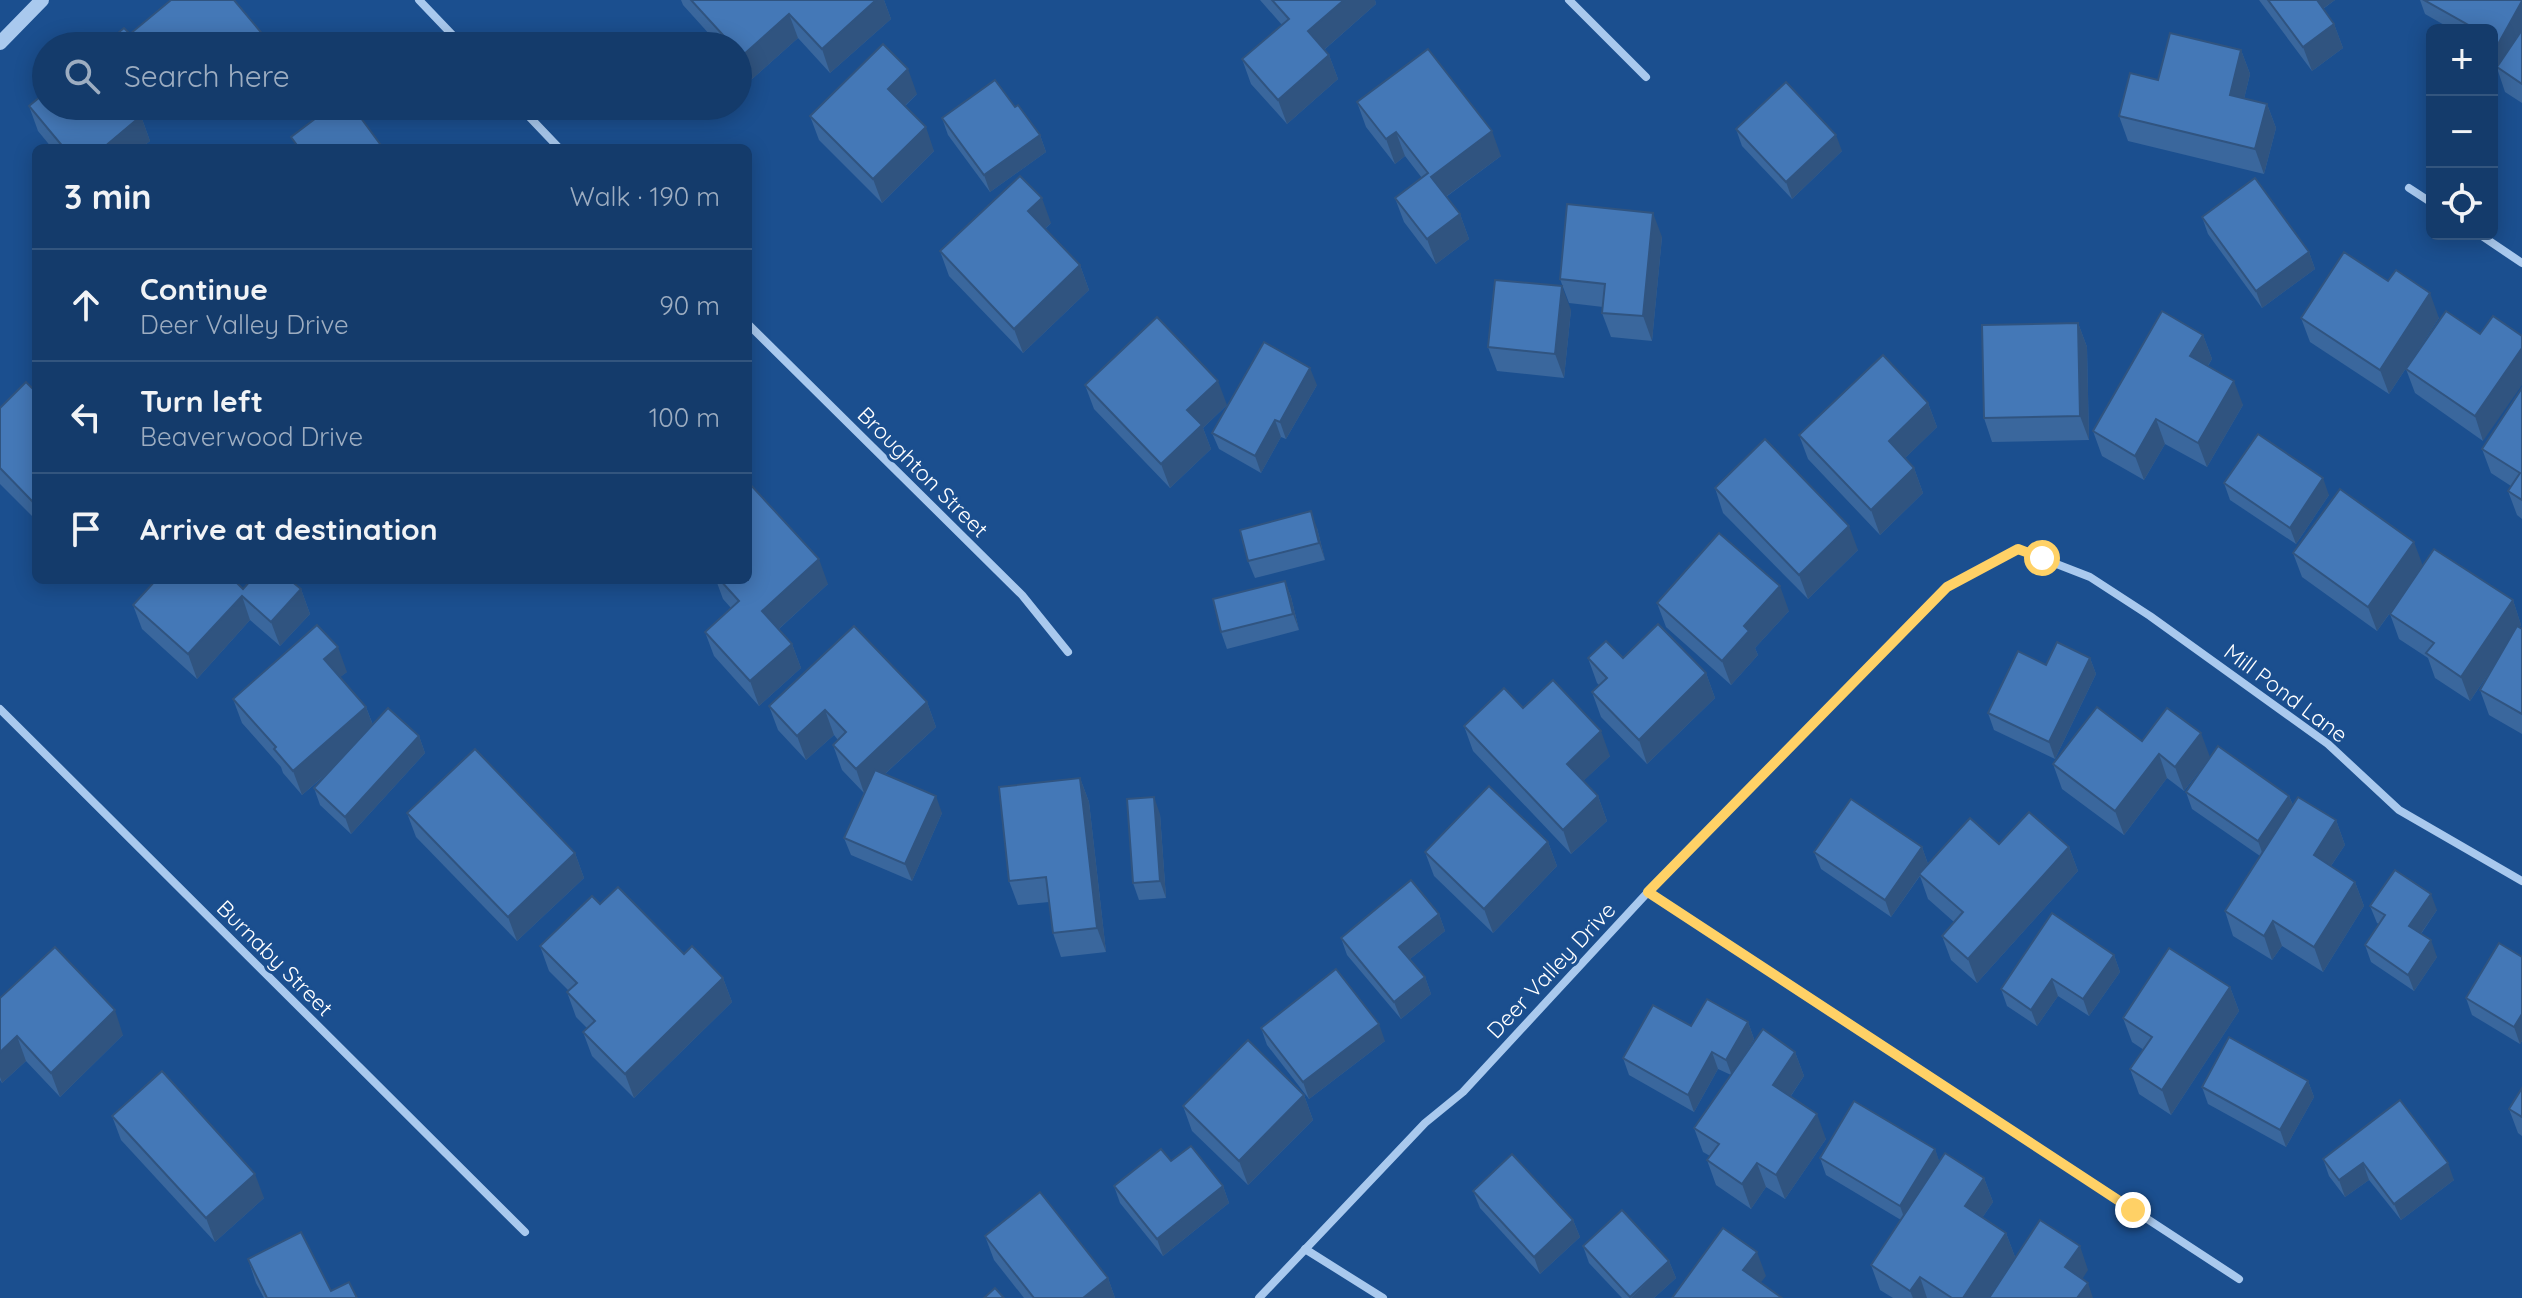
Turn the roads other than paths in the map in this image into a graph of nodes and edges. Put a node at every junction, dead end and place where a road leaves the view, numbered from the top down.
1 (42, 0) edge
2 (419, 0) edge
3 (1569, 0) edge
4 (450, 32) edge
5 (0, 43) edge
6 (1646, 77) dead end
7 (532, 120) edge
8 (555, 144) edge
9 (2409, 188) dead end
10 (2426, 199) edge
11 (2488, 240) edge
12 (2522, 263) edge
13 (752, 328) edge
14 (2018, 549) joint
15 (1068, 652) dead end
16 (0, 709) edge
17 (2522, 881) edge
18 (1648, 892) junction
19 (525, 1232) dead end
20 (1305, 1249) junction
21 (2239, 1279) dead end
22 (1259, 1298) edge
23 (1383, 1298) edge

1 - 5 street
2 - 4 street
3 - 6 street
7 - 8 street
9 - 10 street
11 - 12 street
13 - 15 street, Broughton Street
14 - 17 street, Mill Pond Lane
14 - 18 street, Deer Valley Drive
16 - 19 street, Burnaby Street
18 - 20 street, Deer Valley Drive
18 - 21 street
20 - 22 street, Deer Valley Drive
20 - 23 street

